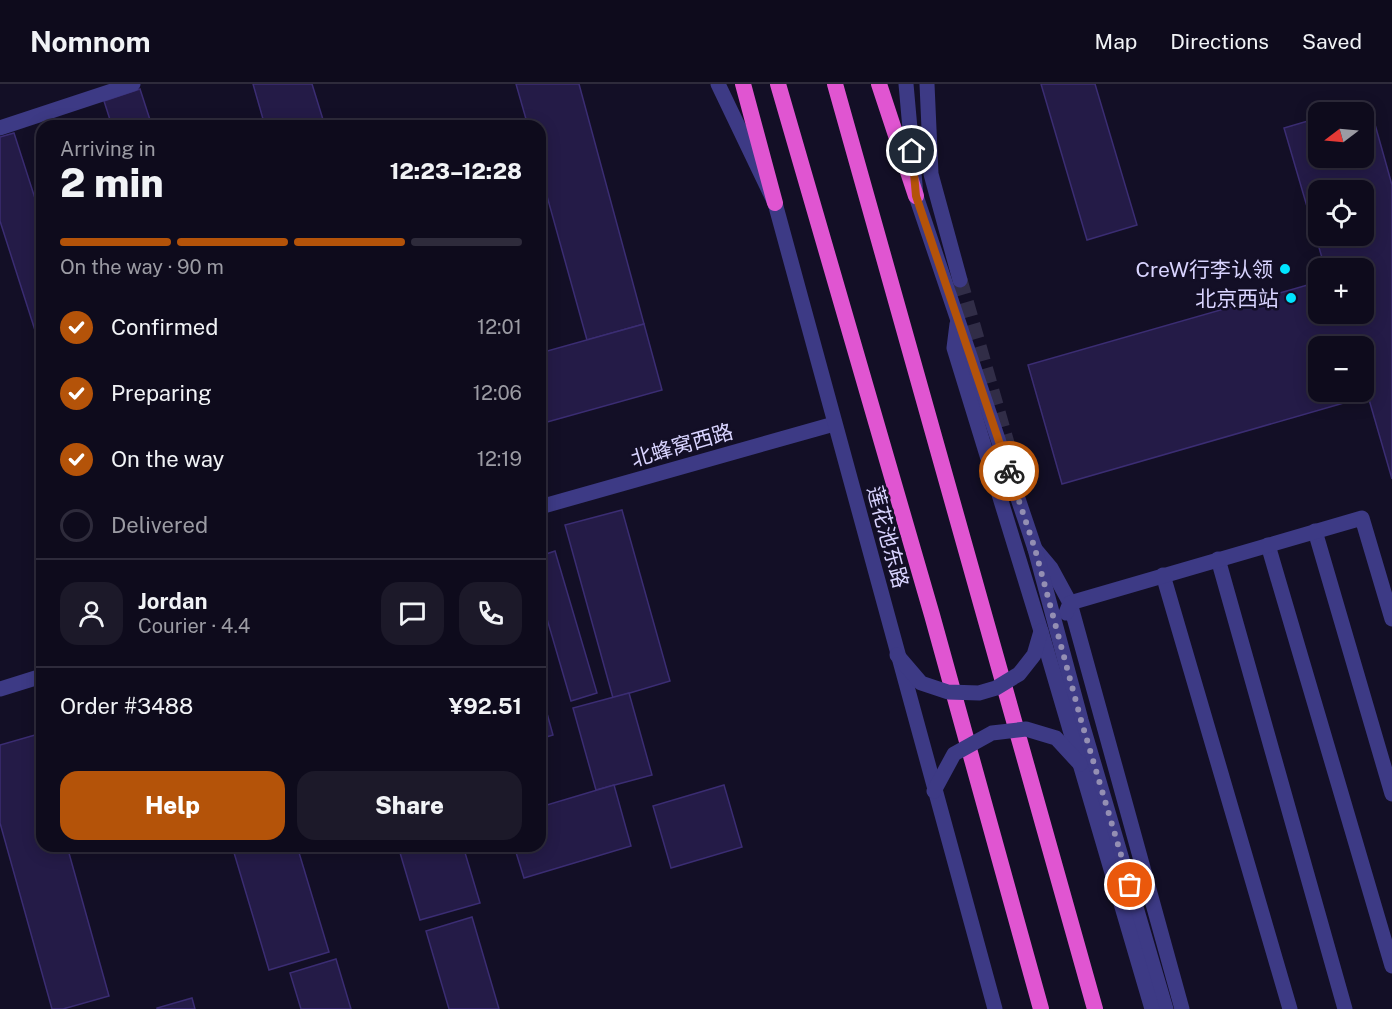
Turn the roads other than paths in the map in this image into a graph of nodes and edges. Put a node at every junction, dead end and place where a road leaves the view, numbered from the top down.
1 (133, 84) edge
2 (718, 84) edge
3 (743, 84) edge
4 (778, 84) edge
5 (835, 84) edge
6 (879, 84) edge
7 (906, 84) edge
8 (927, 84) edge
9 (0, 128) edge
10 (916, 196) junction
11 (775, 204) junction
12 (960, 280) tunnel mouth
13 (958, 321) junction
14 (834, 423) junction
15 (546, 505) edge
16 (1315, 531) junction
17 (1268, 545) junction
18 (1035, 549) junction
19 (1218, 559) junction
20 (1164, 575) junction
21 (1070, 603) junction
22 (1392, 619) edge
23 (1041, 631) junction
24 (1058, 638) junction
25 (897, 655) junction
26 (36, 678) edge
27 (0, 689) edge
28 (1080, 764) junction
29 (934, 791) junction
30 (1392, 794) edge
31 (1392, 966) edge
32 (995, 1009) edge
33 (1041, 1009) edge
34 (1095, 1009) edge
35 (1152, 1009) edge
36 (1166, 1009) edge
37 (1182, 1009) edge
38 (1290, 1009) edge
39 (1345, 1009) edge

1 - 9 street
2 - 11 street, 莲花池东路
3 - 11 highway
4 - 33 highway, 莲花池东路
5 - 34 highway
6 - 10 highway
7 - 10 street
8 - 12 street
10 - 13 street
11 - 14 street, 莲花池东路
13 - 18 street
13 - 23 street
14 - 15 street, 北蜂窝西路
14 - 25 street, 莲花池东路
16 - 17 street
16 - 22 street
16 - 30 street
17 - 19 street
17 - 31 street
18 - 21 street
18 - 24 street
19 - 20 street
19 - 39 street
20 - 21 street
20 - 38 street
21 - 24 street
21 - 37 street
23 - 25 street, bridge
23 - 28 street
24 - 36 street
25 - 29 street, 莲花池东路
26 - 27 street
28 - 29 street, bridge
28 - 35 street
29 - 32 street, 莲花池东路

